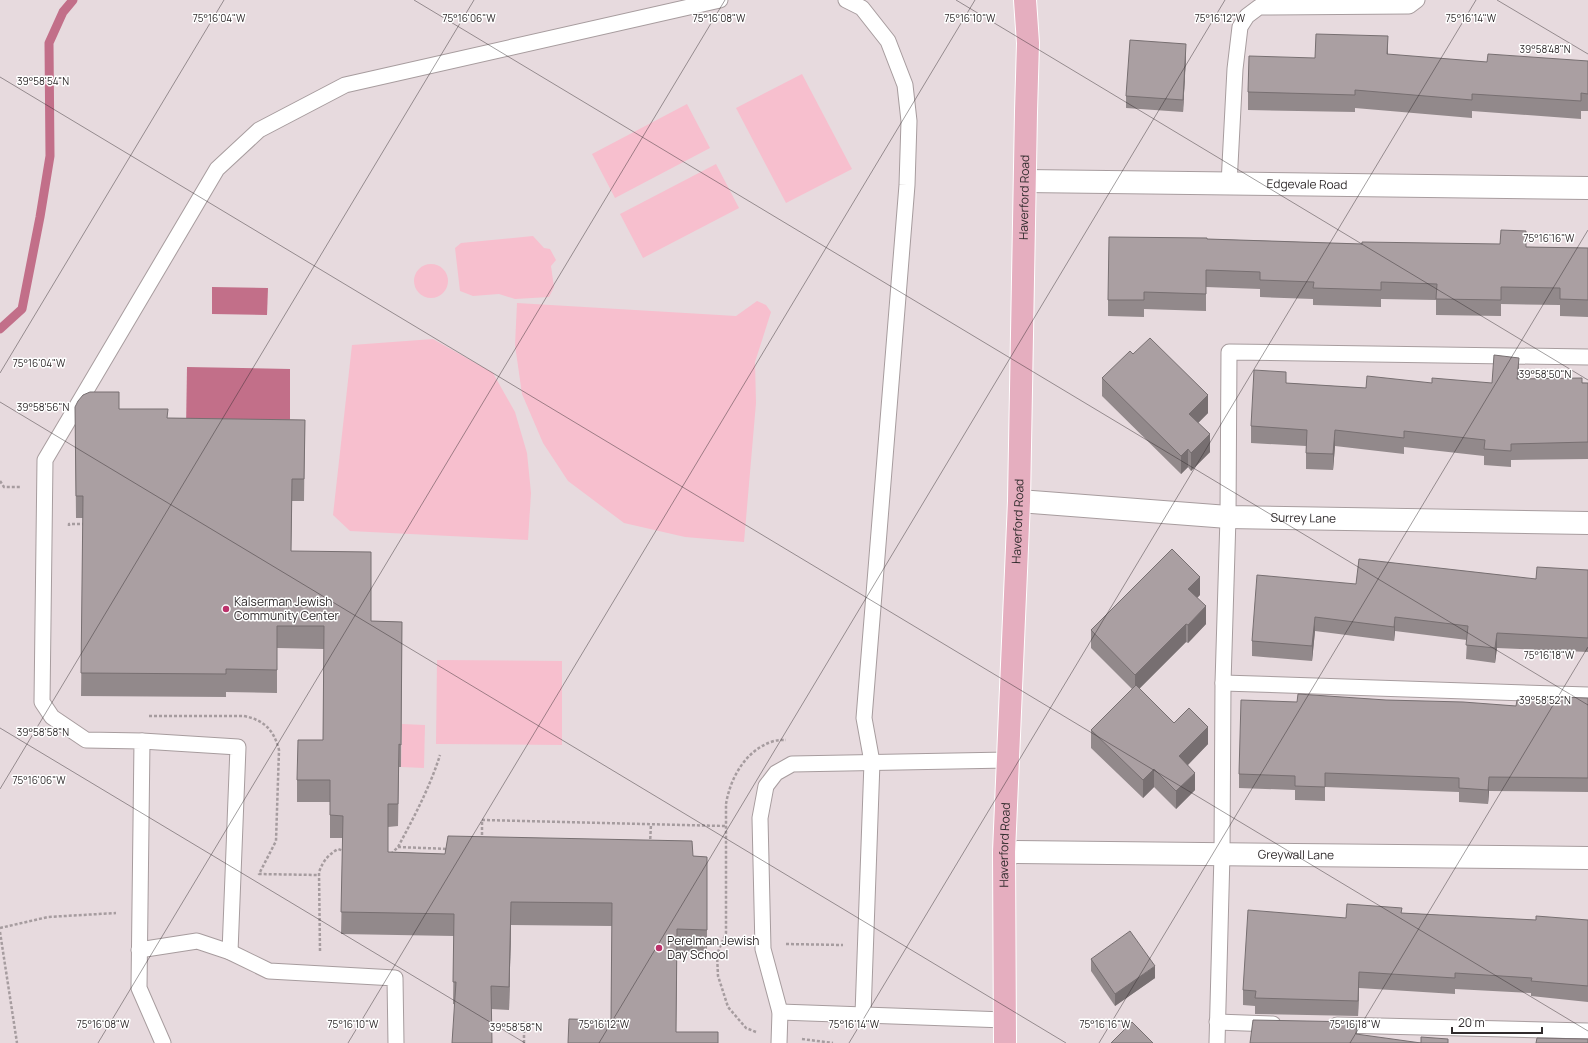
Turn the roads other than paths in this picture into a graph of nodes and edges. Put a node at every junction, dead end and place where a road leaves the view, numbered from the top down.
1 (720, 0) edge
2 (846, 0) edge
3 (1025, 0) edge
4 (1417, 0) edge
5 (1025, 181) junction
6 (1229, 184) junction
7 (1588, 188) edge
8 (1588, 357) edge
9 (1019, 501) junction
10 (1228, 517) junction
11 (1588, 523) edge
12 (1223, 683) junction
13 (1588, 695) edge
14 (142, 741) junction
15 (1008, 760) junction
16 (872, 762) junction
17 (1004, 852) junction
18 (1222, 854) junction
19 (1588, 858) edge
20 (139, 950) junction
21 (230, 952) junction
22 (780, 1012) junction
23 (864, 1014) junction
24 (1005, 1020) junction
25 (1217, 1022) junction
26 (1288, 1024) edge
27 (1320, 1025) edge
28 (1588, 1031) edge
29 (163, 1043) edge
30 (396, 1043) edge
31 (779, 1043) edge
32 (1005, 1043) edge
33 (1217, 1043) edge

1 - 14 lane
2 - 16 lane
3 - 5 main road, Haverford Road
4 - 6 lane
5 - 6 street, Edgevale Road
5 - 9 main road, Haverford Road
6 - 7 street, Edgevale Road
8 - 10 lane
9 - 10 street, Surrey Lane
9 - 15 main road, Haverford Road
10 - 11 street, Surrey Lane
10 - 12 lane
12 - 13 lane
12 - 18 lane
14 - 20 lane
14 - 21 lane
15 - 16 lane
15 - 17 main road, Haverford Road
16 - 22 lane
16 - 23 lane
17 - 18 street, Greywall Lane
17 - 24 main road, Haverford Road
18 - 19 street, Greywall Lane
18 - 25 lane
20 - 21 lane
20 - 29 lane
21 - 30 lane
22 - 23 lane
22 - 31 lane
23 - 24 lane
24 - 32 main road, Haverford Road
25 - 26 lane
25 - 33 lane
27 - 28 lane

